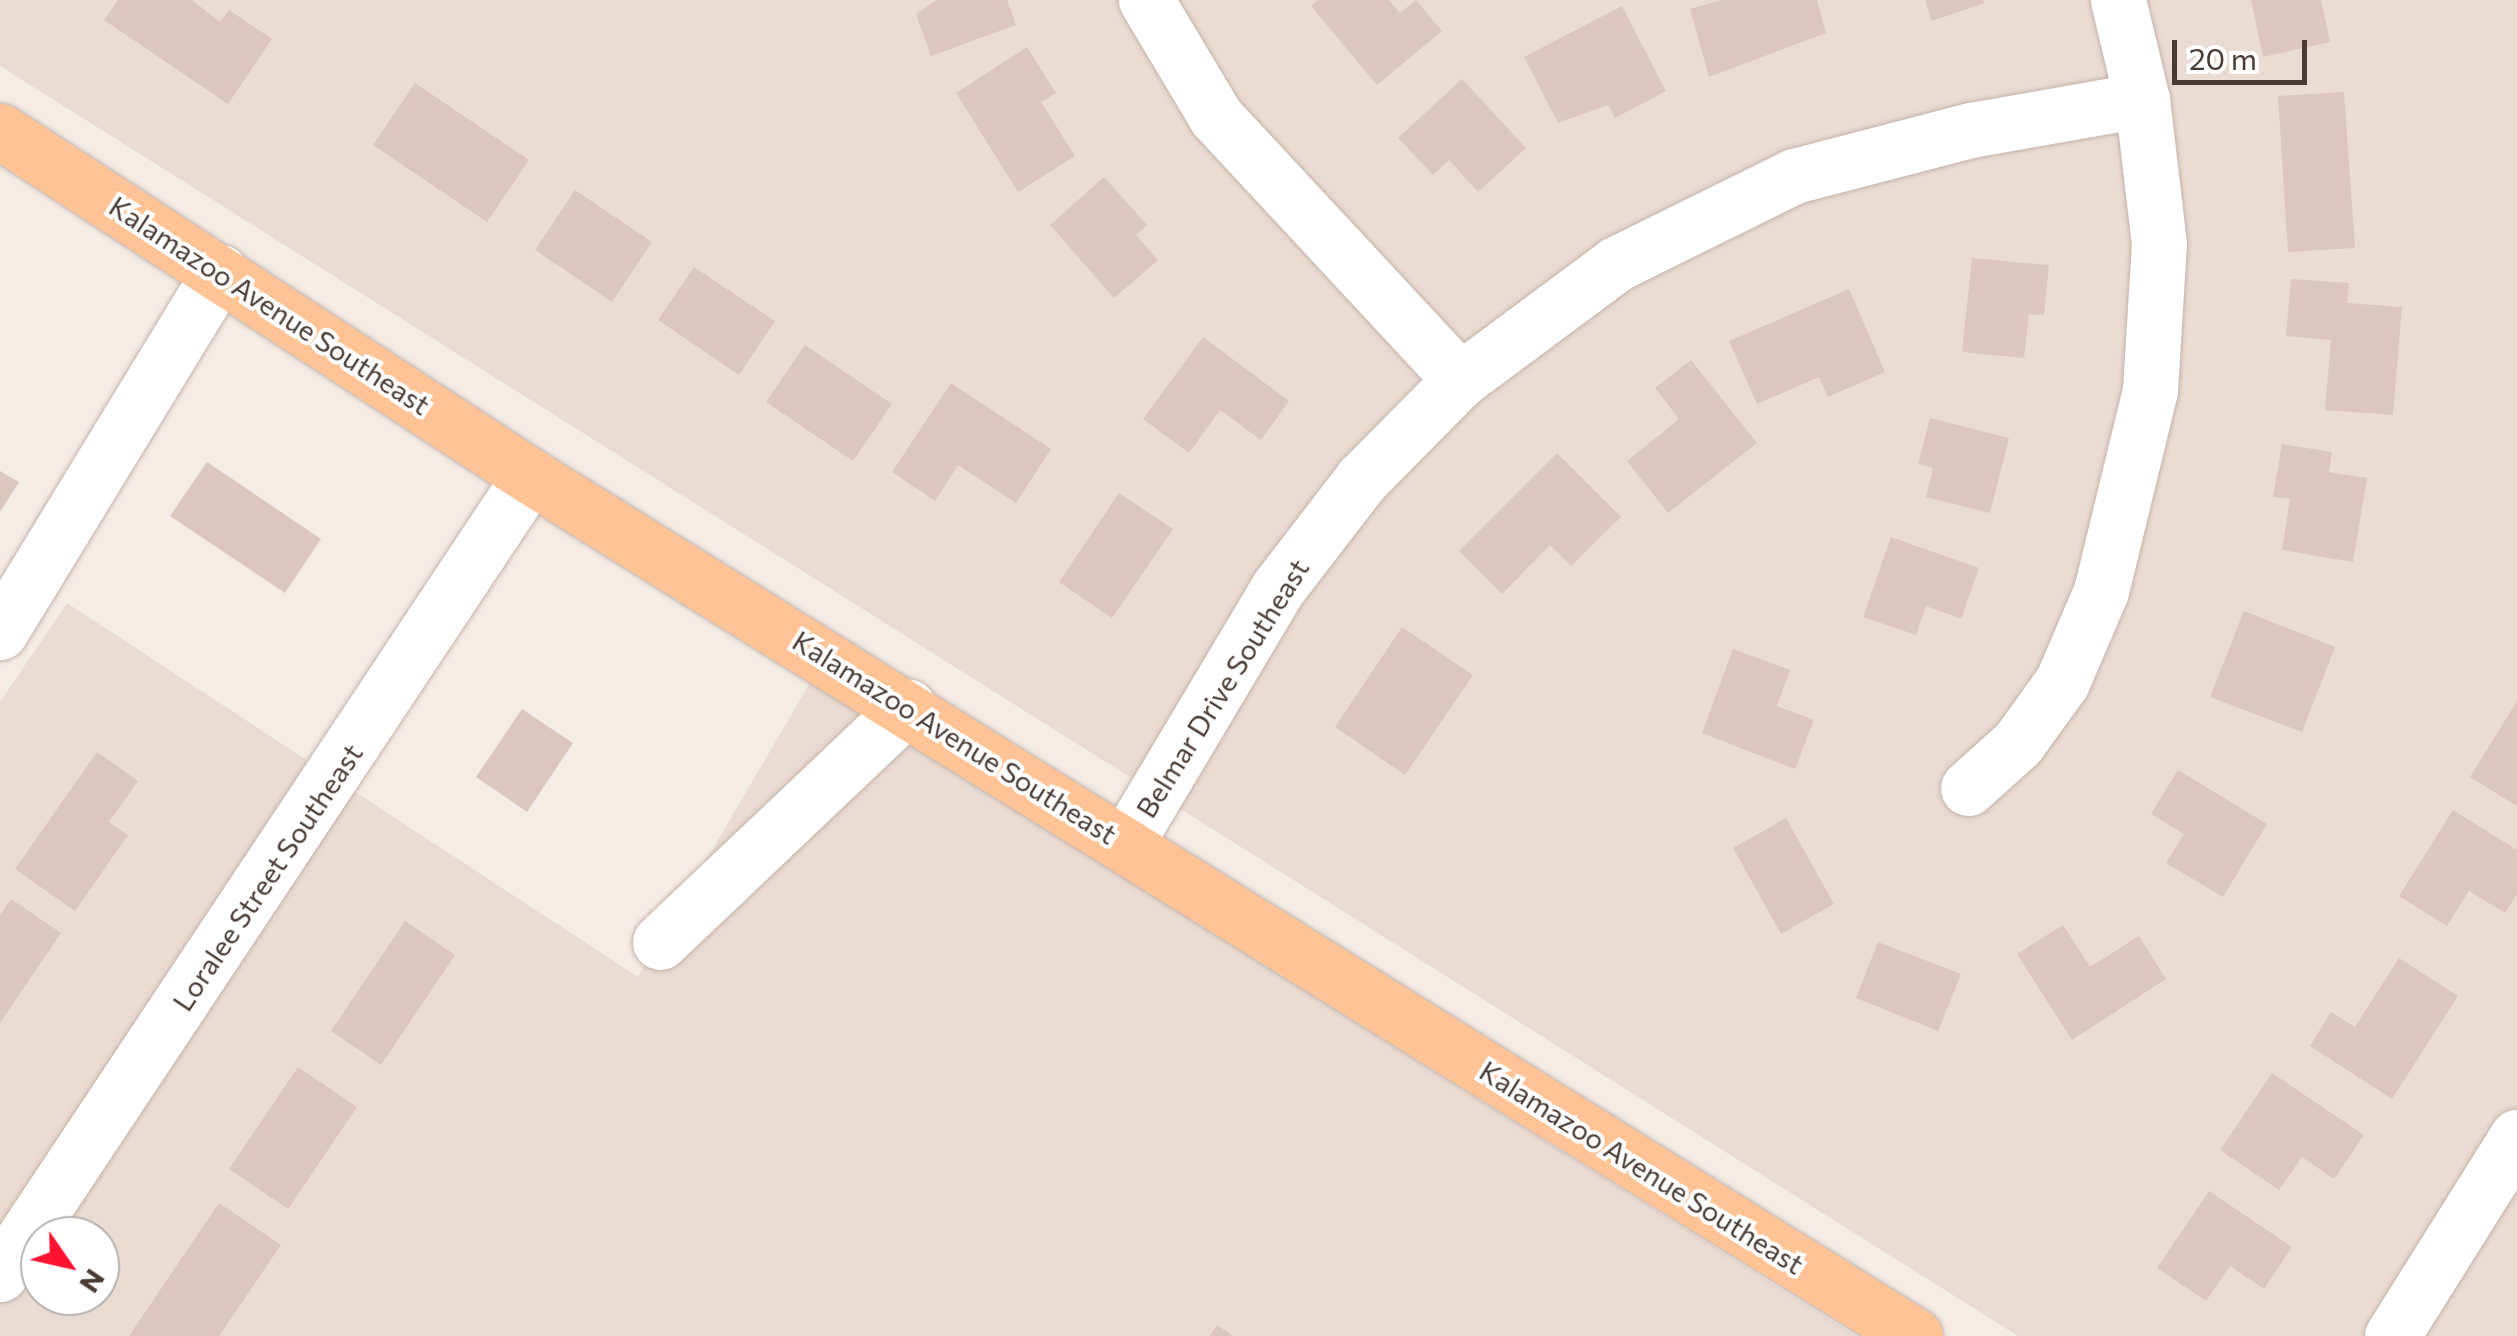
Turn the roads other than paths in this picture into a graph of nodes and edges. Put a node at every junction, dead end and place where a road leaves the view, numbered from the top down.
1 (1146, 0) edge
2 (2118, 0) edge
3 (2142, 100) junction
4 (0, 131) edge
5 (220, 272) junction
6 (1460, 380) junction
7 (530, 476) junction
8 (0, 632) edge
9 (908, 707) junction
10 (1968, 788) dead end
11 (1126, 843) junction
12 (660, 942) dead end
13 (2517, 1136) edge
14 (0, 1274) edge
15 (1916, 1336) edge
16 (2392, 1336) edge

1 - 6 street
2 - 3 street
3 - 6 street, Belmar Drive Southeast
3 - 10 street
4 - 5 main road, Kalamazoo Avenue Southeast
5 - 7 main road, Kalamazoo Avenue Southeast
5 - 8 street
6 - 11 street, Belmar Drive Southeast
7 - 9 main road, Kalamazoo Avenue Southeast
7 - 14 street, Loralee Street Southeast
9 - 11 main road, Kalamazoo Avenue Southeast
9 - 12 street
11 - 15 main road, Kalamazoo Avenue Southeast
13 - 16 street

